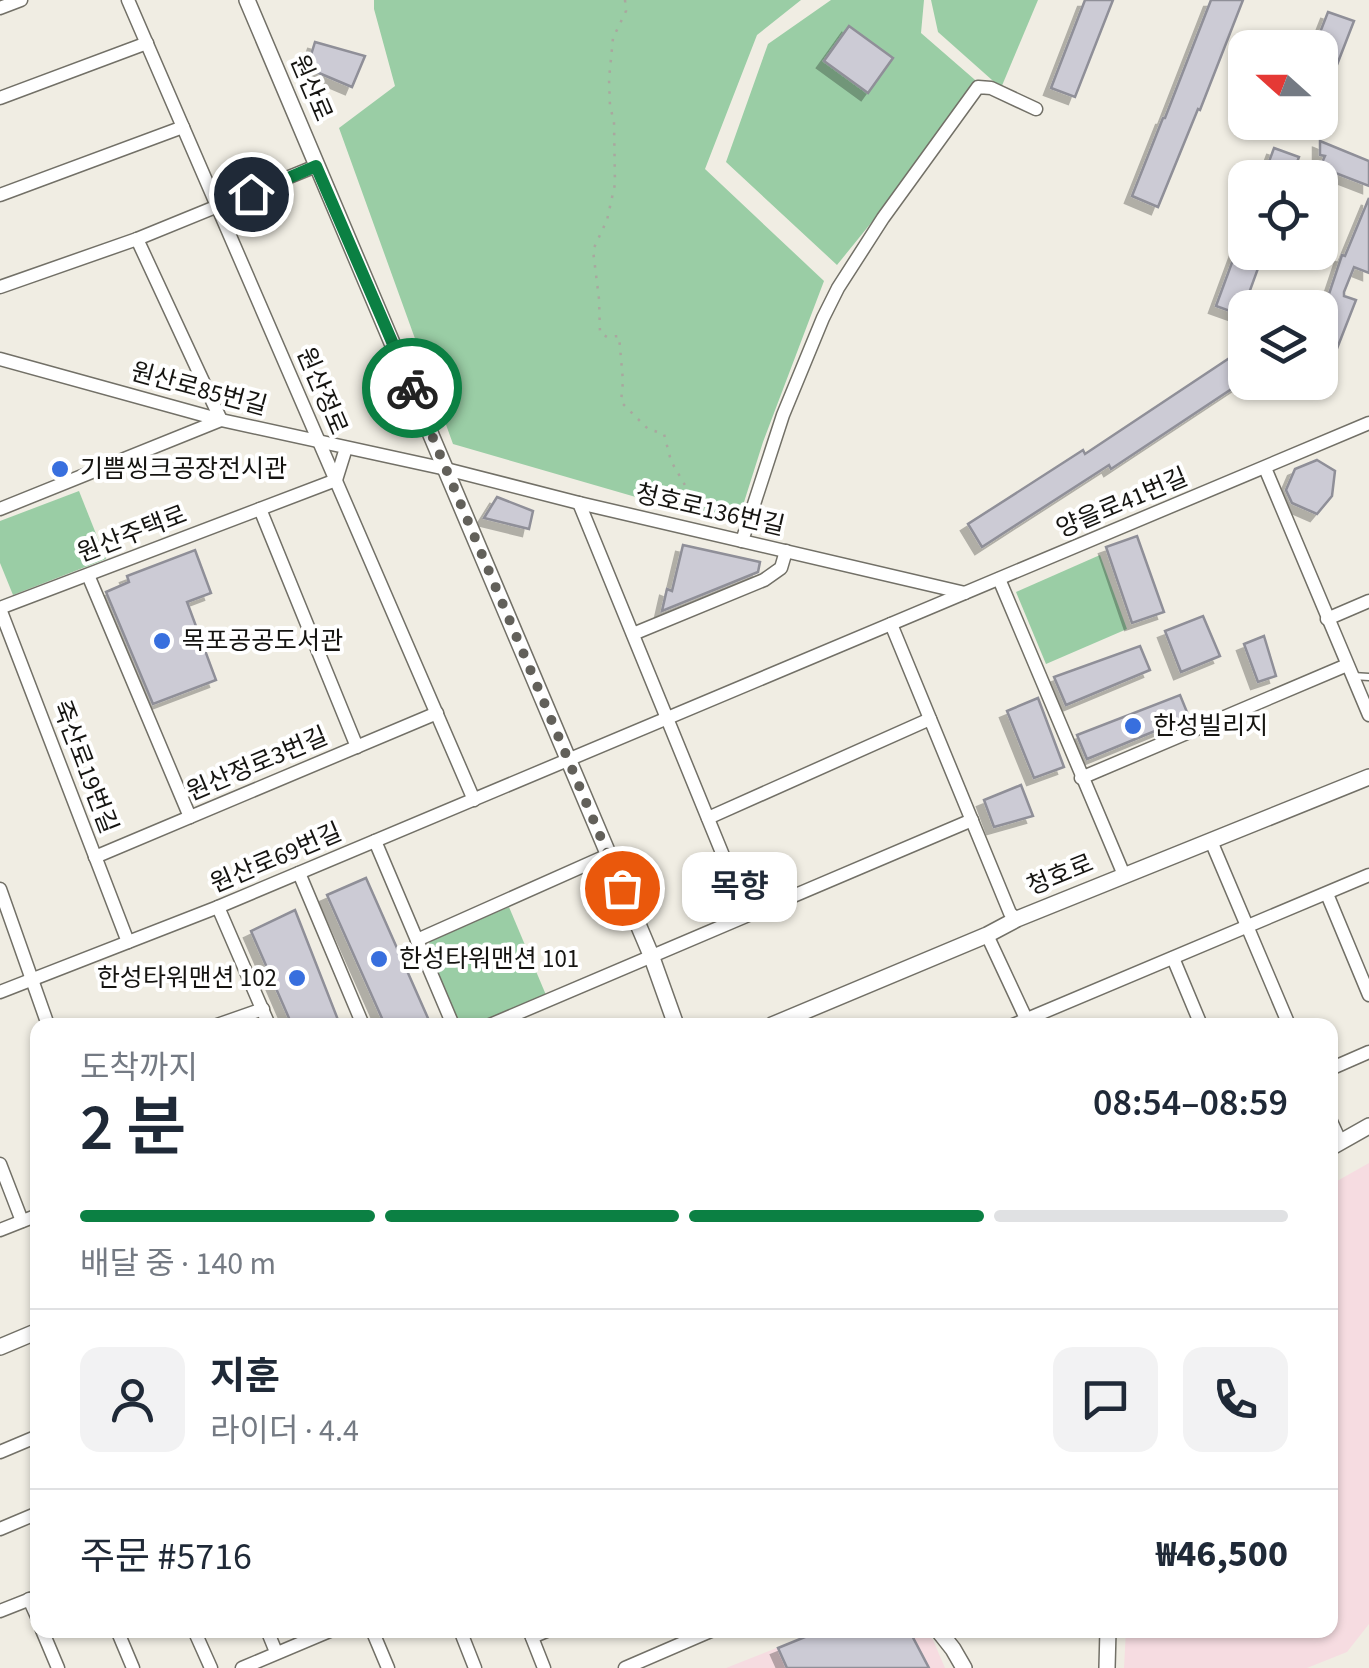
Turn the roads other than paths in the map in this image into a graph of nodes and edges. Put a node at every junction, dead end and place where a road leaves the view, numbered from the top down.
1 (21, 0) edge
2 (128, 0) edge
3 (247, 0) edge
4 (0, 8) edge
5 (147, 43) junction
6 (0, 98) edge
7 (1036, 109) dead end
8 (183, 127) junction
9 (316, 166) junction
10 (0, 195) edge
11 (218, 208) junction
12 (137, 239) junction
13 (0, 286) edge
14 (0, 359) edge
15 (221, 420) junction
16 (1369, 423) edge
17 (320, 442) junction
18 (346, 448) junction
19 (1265, 468) junction
20 (446, 469) junction
21 (336, 480) junction
22 (579, 503) junction
23 (0, 509) edge
24 (260, 509) junction
25 (738, 540) junction
26 (786, 551) junction
27 (88, 574) junction
28 (999, 579) junction
29 (965, 593) junction
30 (1369, 601) edge
31 (0, 609) edge
32 (1327, 619) junction
33 (891, 624) junction
34 (633, 634) junction
35 (1349, 670) junction
36 (1369, 677) edge
37 (437, 713) junction
38 (1369, 714) edge
39 (666, 717) junction
40 (930, 719) junction
41 (357, 747) junction
42 (568, 758) junction
43 (1369, 776) edge
44 (1081, 778) junction
45 (474, 800) junction
46 (190, 817) junction
47 (708, 818) junction
48 (972, 820) junction
49 (374, 841) junction
50 (1211, 841) junction
51 (608, 855) junction
52 (96, 857) junction
53 (299, 873) junction
54 (1124, 876) junction
55 (1369, 876) edge
56 (1328, 894) junction
57 (1, 895) edge
58 (218, 907) junction
59 (747, 914) junction
60 (1017, 919) junction
61 (1248, 927) junction
62 (987, 935) junction
63 (417, 940) junction
64 (128, 942) junction
65 (651, 955) junction
66 (1173, 958) junction
67 (1364, 969) edge
68 (32, 980) junction
69 (0, 992) edge
70 (1369, 996) edge
71 (262, 1009) junction
72 (46, 1018) edge
73 (237, 1018) edge
74 (266, 1018) edge
75 (360, 1018) edge
76 (450, 1018) edge
77 (506, 1018) edge
78 (674, 1018) edge
79 (789, 1018) edge
80 (1021, 1018) edge
81 (1035, 1018) edge
82 (1198, 1018) edge
83 (1286, 1018) edge
84 (1369, 1052) edge
85 (1338, 1066) edge
86 (1369, 1126) edge
87 (1338, 1142) edge
88 (0, 1164) edge
89 (30, 1218) edge
90 (22, 1221) junction
91 (0, 1230) edge
92 (30, 1334) edge
93 (0, 1347) edge
94 (30, 1442) edge
95 (0, 1452) edge
96 (30, 1516) edge
97 (0, 1529) edge
98 (30, 1599) edge
99 (0, 1610) edge
100 (45, 1638) edge
101 (120, 1638) edge
102 (198, 1638) edge
103 (270, 1638) edge
104 (312, 1638) edge
105 (375, 1638) edge
106 (463, 1638) edge
107 (532, 1638) edge
108 (694, 1638) edge
109 (943, 1638) edge
110 (1108, 1638) edge
111 (276, 1652) junction
112 (55, 1667) edge
113 (133, 1668) edge
114 (211, 1668) edge
115 (242, 1668) edge
116 (388, 1668) edge
117 (475, 1668) edge
118 (544, 1668) edge
119 (625, 1668) edge
120 (964, 1668) edge
121 (1107, 1668) edge

1 - 4 street
2 - 5 street, 원산정로
3 - 9 street, 원산로
5 - 6 street
5 - 8 street, 원산정로
7 - 25 street
8 - 10 street
8 - 11 street, 원산정로
9 - 11 street
9 - 20 street, 원산로
11 - 12 street
11 - 17 street, 원산정로
12 - 13 street
12 - 15 street
14 - 15 street, 원산로85번길
15 - 17 street, 원산로85번길
15 - 23 street
16 - 19 street, 양을로41번길
17 - 18 street, 원산로85번길
17 - 21 street, 원산정로
18 - 20 street, 원산로85번길
18 - 21 street
19 - 28 street, 양을로41번길
19 - 32 street
20 - 22 street, 청호로136번길
20 - 42 street, 원산로
21 - 24 street, 원산주택로
21 - 37 street, 원산정로
22 - 25 street, 청호로136번길
22 - 34 street
24 - 27 street, 원산주택로
24 - 41 street
25 - 26 street, 청호로136번길
26 - 29 street, 청호로136번길
26 - 34 street
27 - 31 street, 원산주택로
27 - 46 street
28 - 29 street, 양을로41번길
28 - 44 street
29 - 33 street, 양을로41번길
30 - 32 street
31 - 52 street, 죽산로19번길
32 - 35 street
33 - 39 street, 양을로41번길
33 - 40 street
34 - 39 street
35 - 36 lane
35 - 38 street
35 - 44 street
37 - 41 street, 원산정로3번길
37 - 45 street, 원산정로
39 - 42 street, 원산로69번길
39 - 47 street
40 - 47 street
40 - 48 street
41 - 46 street, 원산정로3번길
42 - 45 street, 원산로69번길
42 - 51 street, 원산로
43 - 50 street, 청호로
44 - 54 street
45 - 49 street, 원산로69번길
46 - 52 street, 원산정로3번길
47 - 59 street
48 - 59 street
48 - 60 street
49 - 53 street, 원산로69번길
49 - 63 street
50 - 54 street, 청호로
50 - 61 street
51 - 63 street
51 - 65 street, 원산로
52 - 64 street, 죽산로19번길
53 - 58 street, 원산로69번길
53 - 75 street
54 - 60 street, 청호로
55 - 56 street
56 - 61 street
56 - 67 street
57 - 68 street
58 - 64 street, 원산로69번길
58 - 71 street
59 - 65 street
60 - 62 street, 청호로
61 - 66 street
61 - 83 street
62 - 79 street, 청호로
62 - 80 street
63 - 76 street
64 - 68 street, 원산로69번길
65 - 77 street
65 - 78 street, 원산로
66 - 81 street
66 - 82 street
67 - 70 street
68 - 69 street, 원산로69번길
68 - 72 street
71 - 73 street
71 - 74 street
84 - 85 street
86 - 87 street
88 - 90 street
89 - 90 street
90 - 91 street
92 - 93 street
94 - 95 street
96 - 97 street
98 - 99 street
100 - 112 street
101 - 113 street
102 - 114 street
103 - 111 street
104 - 111 street
105 - 116 street
106 - 117 street
107 - 118 street
108 - 119 street
109 - 120 street
110 - 121 street
111 - 115 street

